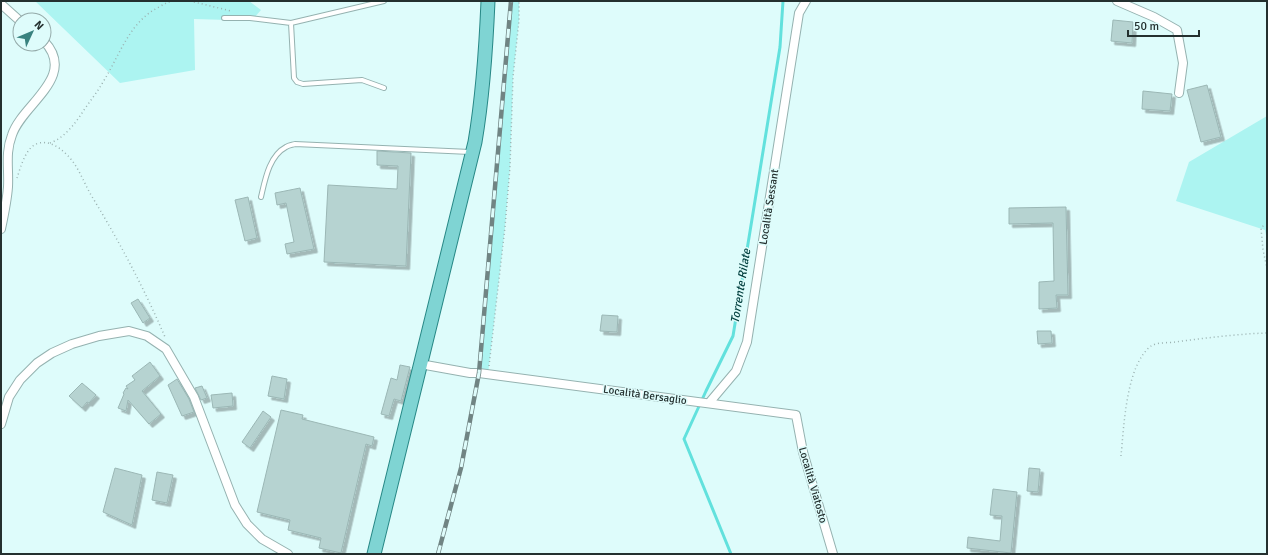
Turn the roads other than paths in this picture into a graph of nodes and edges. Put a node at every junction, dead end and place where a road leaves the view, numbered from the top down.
1 (384, 1) edge
2 (488, 1) edge
3 (806, 1) edge
4 (1117, 1) edge
5 (1, 4) edge
6 (12, 14) edge
7 (224, 18) dead end
8 (291, 23) junction
9 (52, 52) edge
10 (384, 88) dead end
11 (1179, 93) dead end
12 (473, 153) junction
13 (261, 197) dead end
14 (1, 229) edge
15 (420, 364) junction
16 (707, 403) junction
17 (796, 416) joint
18 (1, 424) edge
19 (288, 554) edge
20 (374, 554) edge
21 (833, 554) edge

1 - 8 lane
2 - 12 main road
3 - 16 street, Località Sessant
4 - 11 street
5 - 6 street
7 - 8 lane
8 - 10 lane
9 - 14 street
12 - 13 lane
12 - 15 main road
15 - 16 street, Località Bersaglio
15 - 20 main road
16 - 17 street, Località Bersaglio
17 - 21 street, Località Viatosto
18 - 19 street

